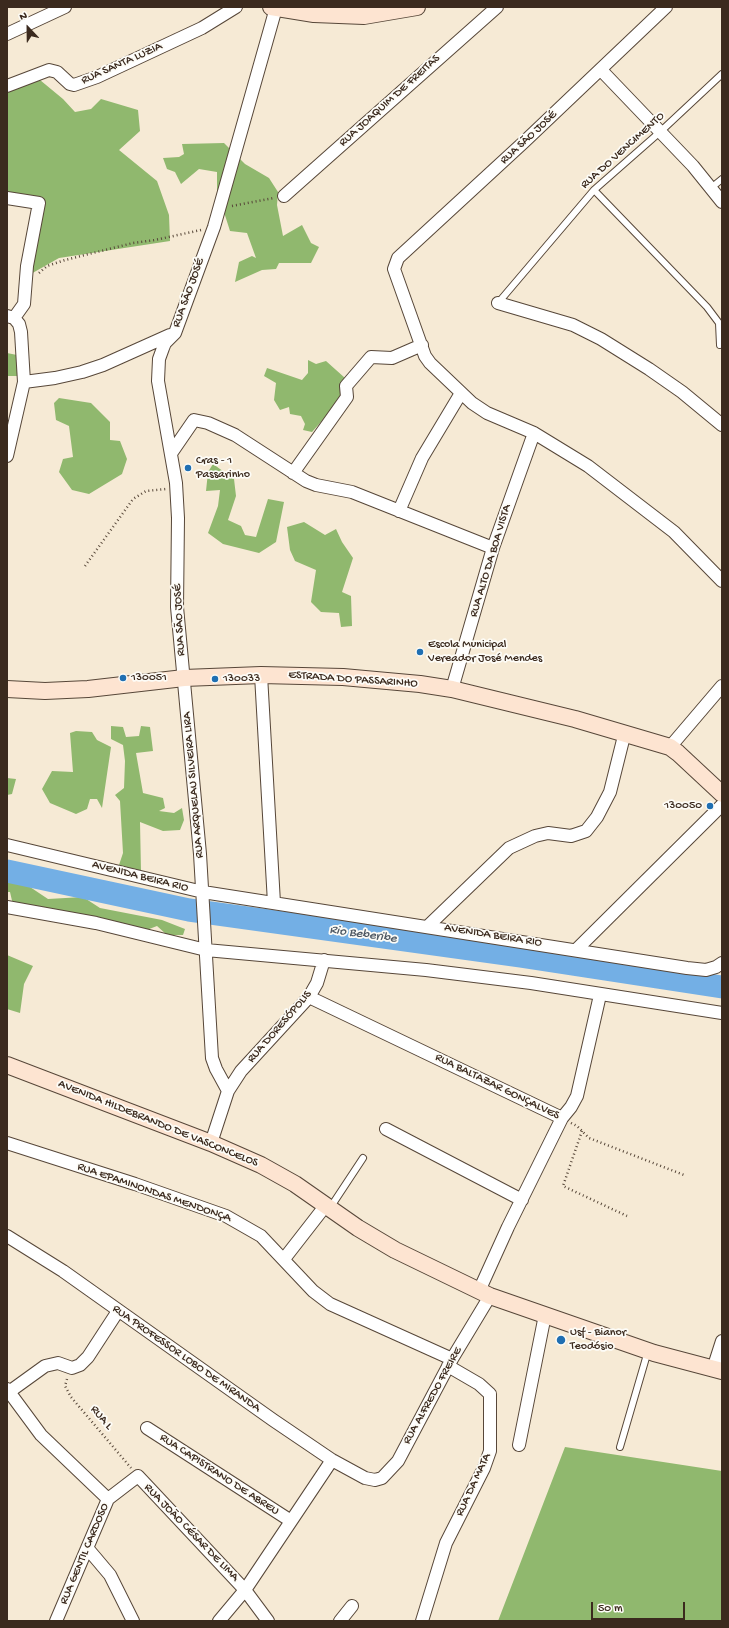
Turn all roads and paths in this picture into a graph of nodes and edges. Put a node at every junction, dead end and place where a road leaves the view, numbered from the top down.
1 (65, 7) edge
2 (236, 7) edge
3 (417, 7) edge
4 (497, 7) edge
5 (666, 7) edge
6 (273, 8) edge
7 (363, 11) edge
8 (7, 34) edge
9 (601, 70) junction
10 (722, 74) edge
11 (7, 86) edge
12 (660, 132) junction
13 (722, 179) edge
14 (711, 188) junction
15 (594, 190) junction
16 (284, 196) joint
17 (7, 198) edge
18 (722, 202) edge
19 (231, 207) dead end
20 (214, 227) junction
21 (26, 284) junction
22 (498, 303) joint
23 (11, 317) edge
24 (175, 333) junction
25 (422, 345) junction
26 (720, 345) dead end
27 (24, 382) junction
28 (461, 393) junction
29 (722, 425) edge
30 (9, 430) edge
31 (534, 433) junction
32 (172, 452) junction
33 (7, 456) edge
34 (293, 473) junction
35 (176, 488) junction
36 (399, 511) junction
37 (493, 548) junction
38 (85, 566) dead end
39 (722, 581) edge
40 (261, 675) junction
41 (184, 678) junction
42 (722, 686) edge
43 (7, 689) edge
44 (452, 690) junction
45 (625, 732) junction
46 (670, 747) junction
47 (722, 794) edge
48 (722, 805) edge
49 (7, 845) edge
50 (203, 897) junction
51 (274, 903) junction
52 (7, 907) edge
53 (428, 926) junction
54 (205, 944) junction
55 (576, 949) junction
56 (324, 960) junction
57 (718, 968) edge
58 (600, 995) junction
59 (309, 997) junction
60 (722, 1013) edge
61 (7, 1065) edge
62 (228, 1091) junction
63 (562, 1118) junction
64 (386, 1129) dead end
65 (582, 1130) junction
66 (7, 1143) edge
67 (211, 1143) junction
68 (363, 1158) dead end
69 (684, 1175) dead end
70 (522, 1200) junction
71 (328, 1207) junction
72 (627, 1216) dead end
73 (7, 1236) edge
74 (284, 1259) junction
75 (485, 1294) junction
76 (118, 1311) junction
77 (545, 1315) junction
78 (722, 1341) edge
79 (648, 1351) junction
80 (450, 1363) junction
81 (72, 1368) junction
82 (718, 1370) edge
83 (8, 1390) edge
84 (147, 1428) dead end
85 (519, 1445) dead end
86 (620, 1447) dead end
87 (332, 1460) junction
88 (138, 1476) junction
89 (365, 1478) joint
90 (108, 1498) junction
91 (291, 1521) junction
92 (88, 1549) junction
93 (245, 1590) junction
94 (352, 1606) dead end
95 (56, 1621) edge
96 (133, 1621) edge
97 (220, 1621) edge
98 (268, 1621) edge
99 (340, 1621) edge
100 (422, 1621) edge

1 - 8 street
2 - 11 street, RUA SANTA LUZIA
3 - 7 street
4 - 16 street, RUA JOAQUIM DE FREITAS
5 - 9 street, RUA SÃO JOSÉ
6 - 7 street
6 - 20 street, RUA SÃO JOSÉ
9 - 12 street
9 - 25 street, RUA SÃO JOSÉ
10 - 12 lane, RUA DO VENCIMENTO
12 - 14 street
12 - 15 lane, RUA DO VENCIMENTO
13 - 14 lane
14 - 18 street
15 - 22 lane, RUA DO VENCIMENTO
15 - 26 lane
16 - 19 path
17 - 21 street
20 - 21 path
20 - 24 street, RUA SÃO JOSÉ
21 - 23 street
22 - 29 street
23 - 27 street
24 - 27 street
24 - 32 street, RUA SÃO JOSÉ
25 - 28 street
25 - 34 street
27 - 30 street
28 - 31 street
28 - 36 street
30 - 33 street
31 - 37 street, RUA ALTO DA BOA VISTA
31 - 39 street
32 - 34 street
32 - 35 street, RUA SÃO JOSÉ
34 - 36 street
35 - 38 path
35 - 41 street, RUA SÃO JOSÉ
36 - 37 street
37 - 44 street, RUA ALTO DA BOA VISTA
40 - 41 street, ESTRADA DO PASSARINHO
40 - 44 street, ESTRADA DO PASSARINHO
40 - 51 street
41 - 43 street, ESTRADA DO PASSARINHO
41 - 50 street, RUA ARQUELAU SILVEIRA LIRA
42 - 46 street
44 - 45 street, ESTRADA DO PASSARINHO
45 - 46 street, ESTRADA DO PASSARINHO
45 - 53 street
46 - 47 street, ESTRADA DO PASSARINHO
48 - 55 street
49 - 50 street, AVENIDA BEIRA RIO
50 - 51 street, AVENIDA BEIRA RIO
50 - 54 street, RUA ARQUELAU SILVEIRA LIRA
51 - 53 street, AVENIDA BEIRA RIO
52 - 54 street
53 - 55 street, AVENIDA BEIRA RIO
54 - 56 street
54 - 62 street, RUA ARQUELAU SILVEIRA LIRA
55 - 57 street, AVENIDA BEIRA RIO
56 - 58 street
56 - 59 street, RUA DORESÓPOLIS
58 - 60 street
58 - 63 street, RUA ALFREDO FREIRE
59 - 62 street, RUA DORESÓPOLIS
59 - 63 street, RUA BALTAZAR GONÇALVES
61 - 67 street, AVENIDA HILDEBRANDO DE VASCONCELOS
62 - 67 street
63 - 65 path, RUA BALTAZAR GONÇALVES
63 - 70 street, RUA ALFREDO FREIRE
64 - 70 street
65 - 69 path, RUA BALTAZAR GONÇALVES
65 - 72 path
66 - 74 street, RUA EPAMINONDAS MENDONÇA
67 - 71 street, AVENIDA HILDEBRANDO DE VASCONCELOS
68 - 71 lane
70 - 75 street, RUA ALFREDO FREIRE
71 - 74 street
71 - 75 street, AVENIDA HILDEBRANDO DE VASCONCELOS
73 - 76 street, RUA PROFESSOR LOBO DE MIRANDA
74 - 80 street, RUA EPAMINONDAS MENDONÇA
75 - 77 street, AVENIDA HILDEBRANDO DE VASCONCELOS
75 - 80 street, RUA ALFREDO FREIRE
76 - 81 street
76 - 87 street, RUA PROFESSOR LOBO DE MIRANDA
77 - 79 street, AVENIDA HILDEBRANDO DE VASCONCELOS
77 - 85 street
78 - 82 street
79 - 82 street, AVENIDA HILDEBRANDO DE VASCONCELOS
79 - 86 lane
80 - 89 street, RUA ALFREDO FREIRE
80 - 100 street, RUA DA MATA
81 - 83 street
81 - 88 path, RUA L
83 - 90 street
84 - 91 street, RUA CAPISTRANO DE ABREU
87 - 89 street, RUA PROFESSOR LOBO DE MIRANDA
87 - 91 street
88 - 90 street, RUA GENTIL CARDOSO
88 - 93 street, RUA JOÃO CÉSAR DE LIMA
90 - 92 street, RUA GENTIL CARDOSO
91 - 93 street
92 - 95 street, RUA GENTIL CARDOSO
92 - 96 street
93 - 97 street
93 - 98 street, RUA JOÃO CÉSAR DE LIMA
94 - 99 street

